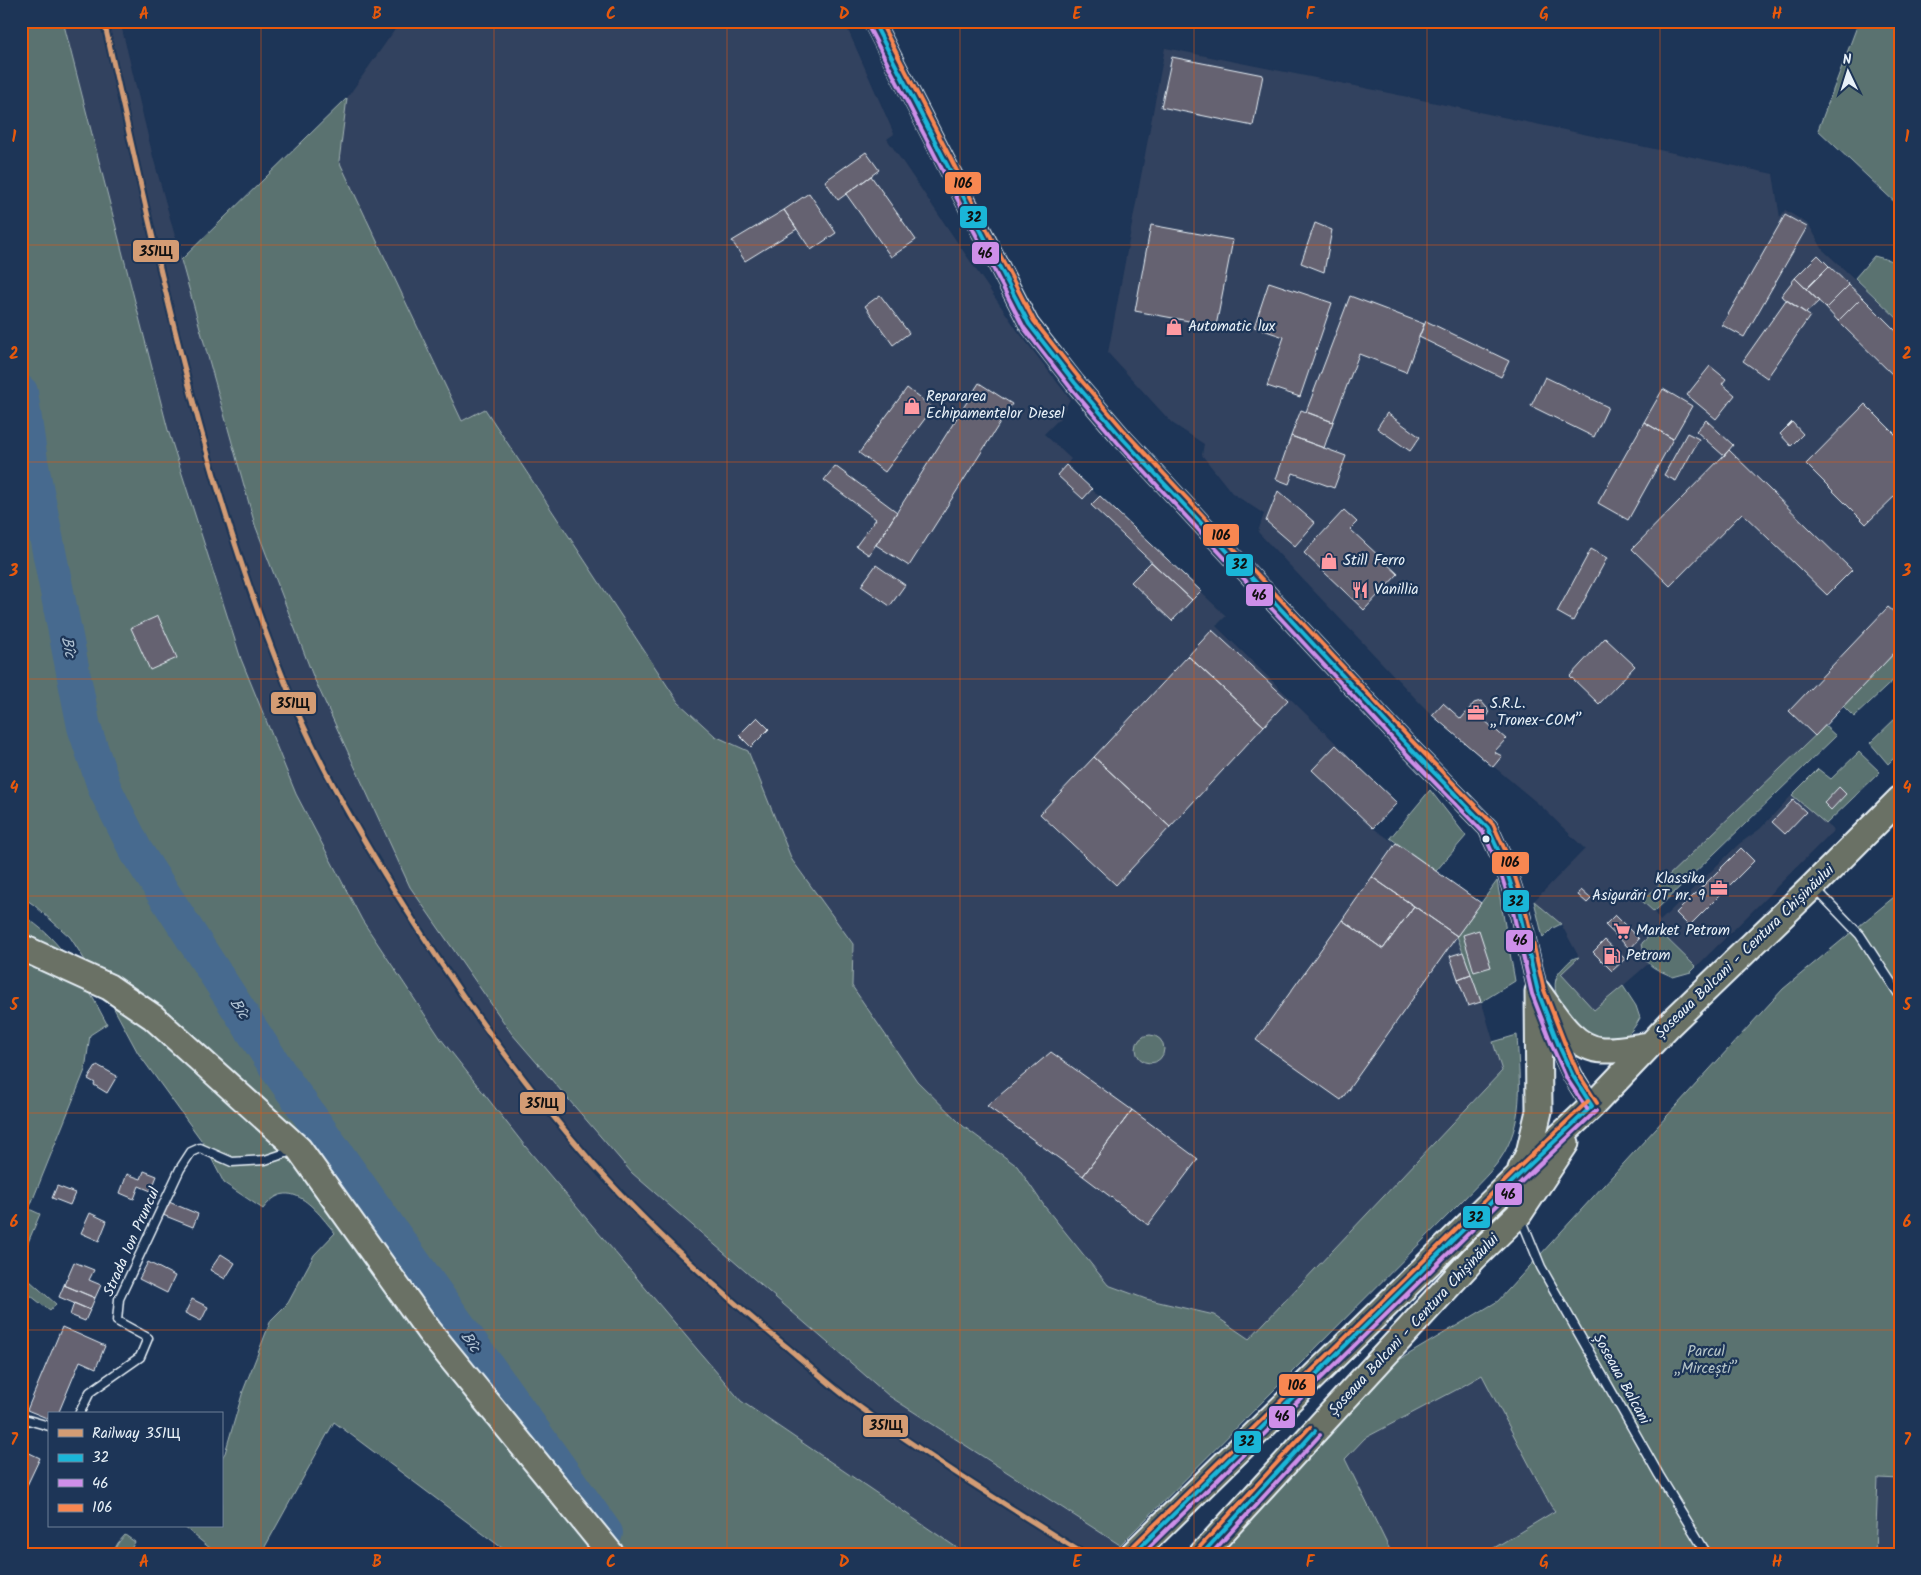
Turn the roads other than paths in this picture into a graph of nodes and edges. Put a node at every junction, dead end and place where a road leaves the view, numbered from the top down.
1 (873, 21) edge
2 (1900, 799) edge
3 (1813, 886) junction
4 (21, 948) edge
5 (21, 965) edge
6 (109, 987) junction
7 (1538, 992) junction
8 (1900, 996) edge
9 (1650, 1045) junction
10 (1592, 1106) junction
11 (299, 1149) junction
12 (1518, 1176) junction
13 (1519, 1214) junction
14 (80, 1412) edge
15 (21, 1418) edge
16 (48, 1426) edge
17 (1206, 1549) edge
18 (611, 1554) edge
19 (1133, 1554) edge
20 (1707, 1554) edge

1 - 7 street
2 - 3 highway, Șoseaua Balcani - Centura Chișinăului
3 - 8 lane
3 - 9 highway, Șoseaua Balcani - Centura Chișinăului
4 - 6 highway
5 - 6 highway
6 - 11 highway
7 - 9 highway
7 - 10 street
7 - 12 highway
9 - 10 highway, Șoseaua Balcani - Centura Chișinăului
10 - 12 highway, Șoseaua Balcani - Centura Chișinăului
10 - 13 highway, Șoseaua Balcani - Centura Chișinăului
11 - 14 lane, Strada Ion Pruncul
11 - 18 highway
12 - 19 highway, Șoseaua Balcani - Centura Chișinăului
13 - 17 highway, Șoseaua Balcani - Centura Chișinăului
13 - 20 lane, Șoseaua Balcani
15 - 16 lane

